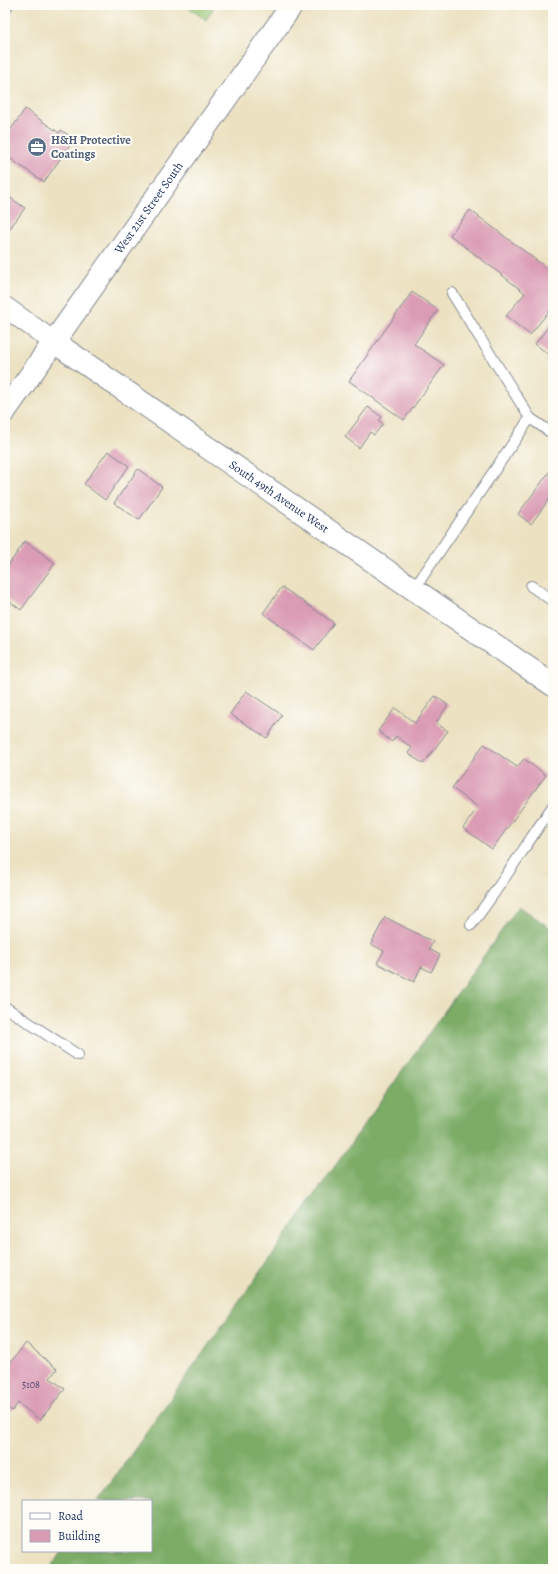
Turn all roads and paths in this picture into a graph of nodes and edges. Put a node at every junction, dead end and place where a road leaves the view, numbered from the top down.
1 (292, 5) edge
2 (452, 293) dead end
3 (5, 306) edge
4 (54, 342) junction
5 (5, 411) edge
6 (530, 418) junction
7 (553, 434) edge
8 (531, 586) dead end
9 (414, 589) junction
10 (553, 600) edge
11 (553, 685) edge
12 (553, 806) edge
13 (471, 925) dead end
14 (5, 1007) edge
15 (78, 1054) dead end

1 - 4 street, West 21st Street South
2 - 6 lane
3 - 4 street, South 49th Avenue West
4 - 5 street, West 21st Street South
4 - 9 street, South 49th Avenue West
6 - 7 lane
6 - 9 lane
8 - 10 lane
9 - 11 street, South 49th Avenue West
12 - 13 lane
14 - 15 lane

